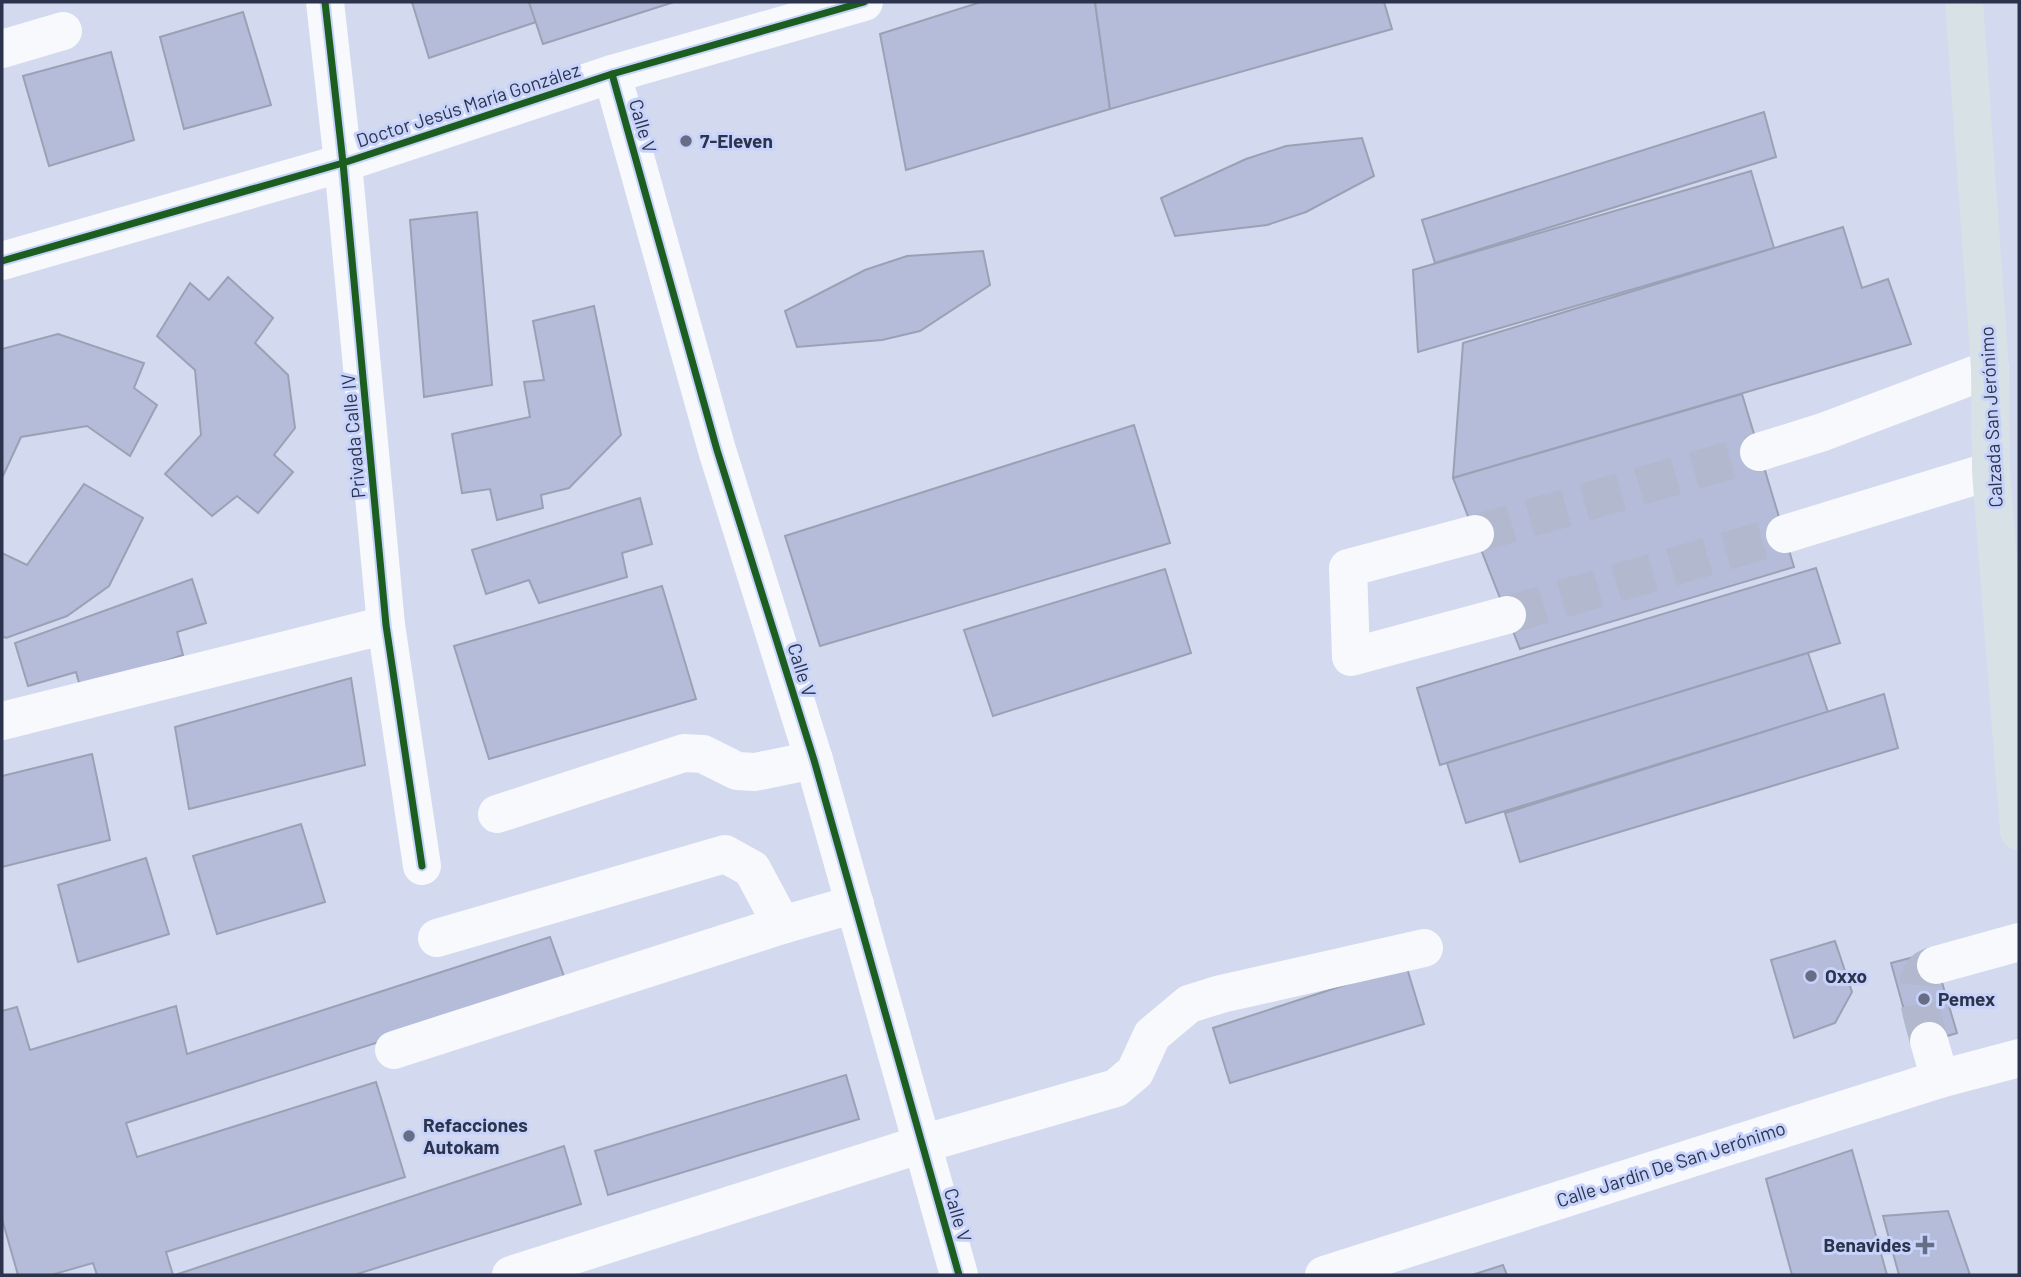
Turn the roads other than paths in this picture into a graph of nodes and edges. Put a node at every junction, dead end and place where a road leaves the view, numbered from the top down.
1 (325, 2) edge
2 (1964, 2) edge
3 (845, 4) edge
4 (63, 30) dead end
5 (2, 49) edge
6 (612, 74) junction
7 (343, 163) junction
8 (2, 261) edge
9 (1990, 369) junction
10 (1759, 452) tunnel mouth
11 (1992, 471) junction
12 (1475, 534) tunnel mouth
13 (1784, 534) tunnel mouth
14 (1507, 615) tunnel mouth
15 (386, 625) junction
16 (2, 721) edge
17 (814, 760) junction
18 (497, 814) dead end
19 (2019, 831) edge
20 (422, 866) dead end
21 (855, 904) junction
22 (782, 925) junction
23 (437, 938) dead end
24 (2019, 942) edge
25 (1424, 948) dead end
26 (1936, 965) tunnel mouth
27 (1929, 1041) tunnel mouth
28 (394, 1050) dead end
29 (2019, 1058) edge
30 (1940, 1079) junction
31 (922, 1144) junction
32 (511, 1275) edge
33 (959, 1275) edge
34 (1324, 1275) edge

1 - 7 street, Privada Calle IV
2 - 9 main road, Calzada San Jerónimo
3 - 6 street, Doctor Jesús María González
4 - 5 street
6 - 7 street, Doctor Jesús María González
6 - 17 street, Calle V
7 - 8 street, Doctor Jesús María González
7 - 15 street, Privada Calle IV
9 - 10 street
9 - 11 main road, Calzada San Jerónimo
11 - 13 street
11 - 19 main road, Calzada San Jerónimo
12 - 14 street
15 - 16 street
15 - 20 street, Privada Calle IV
17 - 18 street
17 - 21 street, Calle V
21 - 22 street
21 - 31 street, Calle V
22 - 23 street
22 - 28 street
24 - 26 street
25 - 31 street
27 - 30 street
29 - 30 street, Calle Jardín De San Jerónimo
30 - 34 street, Calle Jardín De San Jerónimo
31 - 32 street
31 - 33 street, Calle V

